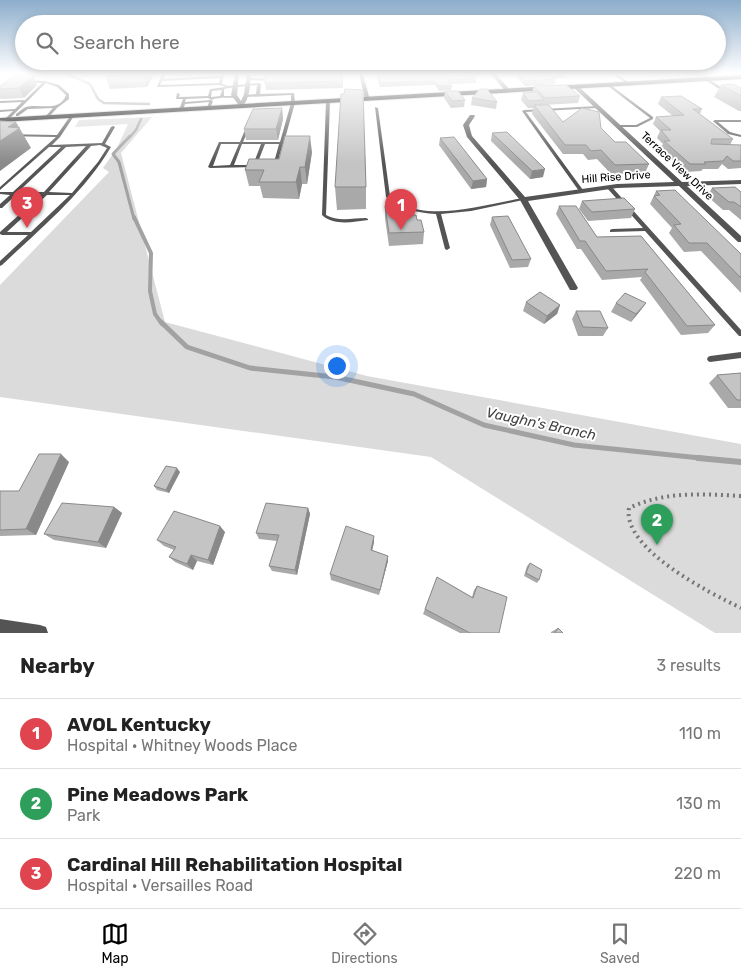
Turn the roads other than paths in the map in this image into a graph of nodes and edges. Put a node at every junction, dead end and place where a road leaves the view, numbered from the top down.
1 (293, 103) edge
2 (23, 104) edge
3 (61, 104) edge
4 (183, 104) junction
5 (187, 104) edge
6 (187, 104) edge
7 (226, 104) edge
8 (271, 104) joint
9 (281, 104) edge
10 (328, 104) edge
11 (593, 104) edge
12 (634, 104) edge
13 (253, 105) junction
14 (241, 106) joint
15 (56, 107) junction
16 (597, 107) junction
17 (376, 108) dead end
18 (17, 110) junction
19 (0, 111) edge
20 (253, 114) edge
21 (72, 116) junction
22 (472, 116) dead end
23 (47, 117) junction
24 (6, 120) edge
25 (250, 121) edge
26 (741, 121) edge
27 (618, 126) junction
28 (113, 127) dead end
29 (0, 136) edge
30 (59, 136) junction
31 (741, 136) edge
32 (241, 143) junction
33 (263, 143) junction
34 (283, 143) junction
35 (90, 144) junction
36 (103, 144) junction
37 (65, 145) junction
38 (49, 146) junction
39 (232, 166) junction
40 (255, 166) junction
41 (262, 166) edge
42 (269, 166) edge
43 (741, 182) edge
44 (679, 184) junction
45 (609, 187) junction
46 (0, 189) edge
47 (581, 190) junction
48 (0, 193) edge
49 (15, 193) junction
50 (45, 194) junction
51 (72, 194) junction
52 (523, 199) junction
53 (0, 207) edge
54 (438, 213) junction
55 (366, 219) dead end
56 (647, 229) junction
57 (612, 231) dead end
58 (2, 233) edge
59 (31, 234) junction
60 (741, 240) edge
61 (447, 248) dead end
62 (0, 264) edge
63 (573, 288) dead end
64 (741, 334) edge
65 (741, 356) edge
66 (710, 358) dead end
67 (0, 627) edge
68 (40, 633) edge

1 - 34 lane
2 - 18 lane
3 - 15 lane
4 - 5 main road
4 - 6 lane
4 - 21 main road
7 - 14 main road
8 - 9 main road
8 - 13 main road
10 - 55 lane
11 - 16 street, Terrace View Drive
12 - 27 lane
13 - 14 main road
13 - 20 lane
15 - 23 lane
15 - 24 lane
16 - 27 street, Terrace View Drive
16 - 47 lane
17 - 54 lane
18 - 19 lane
18 - 24 lane
21 - 23 main road
21 - 30 lane
22 - 52 street
23 - 24 main road
25 - 32 lane
26 - 31 lane
27 - 44 street, Terrace View Drive
28 - 36 lane
29 - 30 lane
30 - 38 lane
32 - 33 lane
32 - 39 lane
32 - 39 lane
33 - 34 lane
33 - 40 lane
34 - 42 lane
35 - 36 lane
35 - 37 lane
35 - 50 lane
36 - 51 lane
37 - 38 lane
37 - 49 lane
38 - 46 lane
39 - 40 lane
40 - 41 lane
43 - 44 street, Hill Rise Drive
44 - 45 street, Hill Rise Drive
44 - 60 street, Terrace View Drive
45 - 47 street, Hill Rise Drive
45 - 56 lane
47 - 52 street, Hill Rise Drive
48 - 49 lane
49 - 50 lane
49 - 53 lane
50 - 51 lane
50 - 58 lane
51 - 59 lane
52 - 54 lane
52 - 63 street
54 - 61 lane
56 - 57 lane
56 - 64 lane
58 - 59 lane
59 - 62 lane
65 - 66 lane
67 - 68 street

